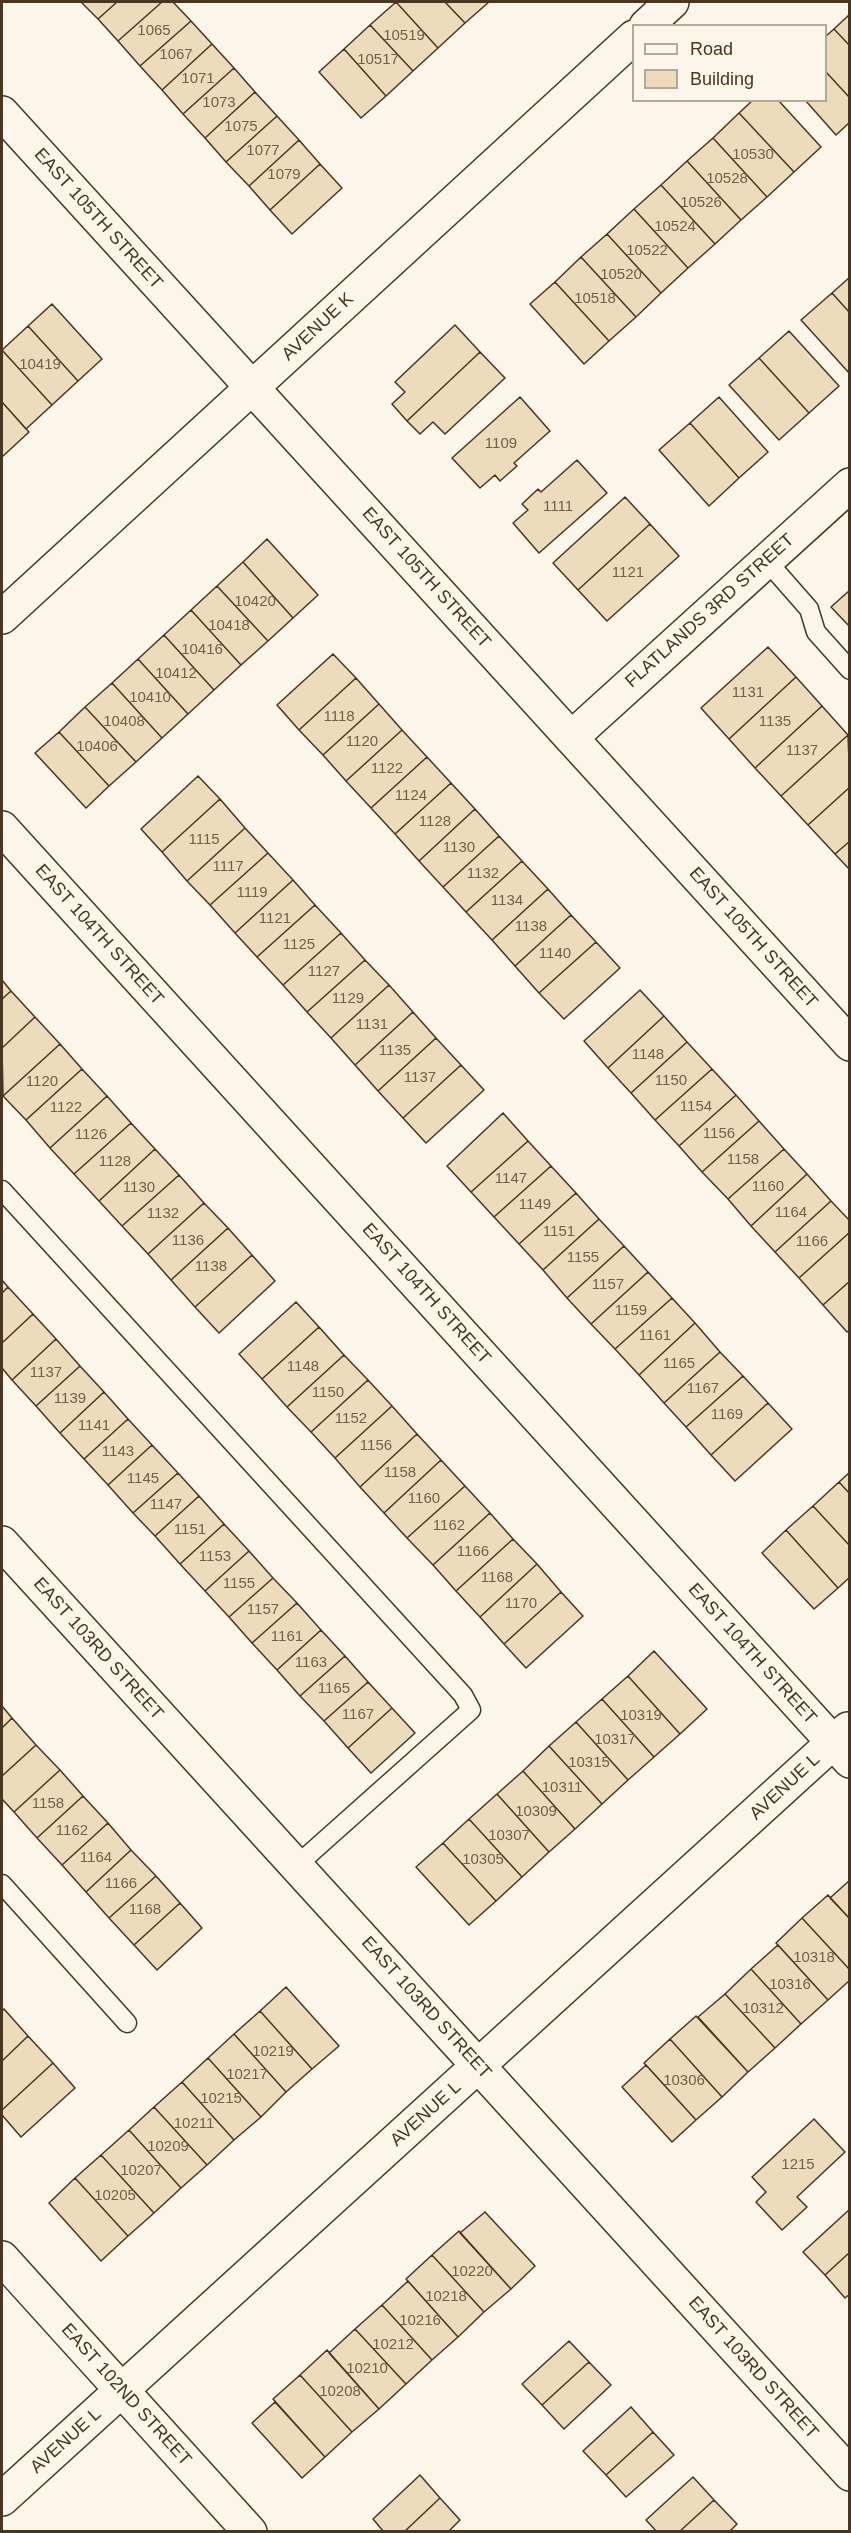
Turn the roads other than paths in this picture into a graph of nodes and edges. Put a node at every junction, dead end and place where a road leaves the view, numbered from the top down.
1 (672, 2) edge
2 (648, 24) edge
3 (632, 38) edge
4 (2, 113) edge
5 (253, 387) junction
6 (849, 485) edge
7 (766, 560) junction
8 (2, 617) edge
9 (849, 670) edge
10 (571, 738) junction
11 (2, 828) edge
12 (849, 1044) edge
13 (2, 1190) edge
14 (2, 1543) edge
15 (844, 1744) edge
16 (296, 1866) junction
17 (2, 1884) edge
18 (128, 2023) dead end
19 (479, 2067) junction
20 (2, 2258) edge
21 (122, 2390) junction
22 (849, 2474) edge
23 (2, 2499) edge
24 (250, 2532) edge

1 - 2 street
3 - 5 street, AVENUE K
4 - 5 street, EAST 105TH STREET
5 - 8 street, AVENUE K
5 - 10 street, EAST 105TH STREET
6 - 7 street, FLATLANDS 3RD STREET
7 - 9 lane
7 - 10 street, FLATLANDS 3RD STREET
10 - 12 street, EAST 105TH STREET
11 - 15 street, EAST 104TH STREET
13 - 16 lane
14 - 16 street, EAST 103RD STREET
15 - 19 street, AVENUE L
16 - 19 street, EAST 103RD STREET
17 - 18 lane
19 - 21 street, AVENUE L
19 - 22 street, EAST 103RD STREET
20 - 21 street, EAST 102ND STREET
21 - 23 street, AVENUE L
21 - 24 street, EAST 102ND STREET

